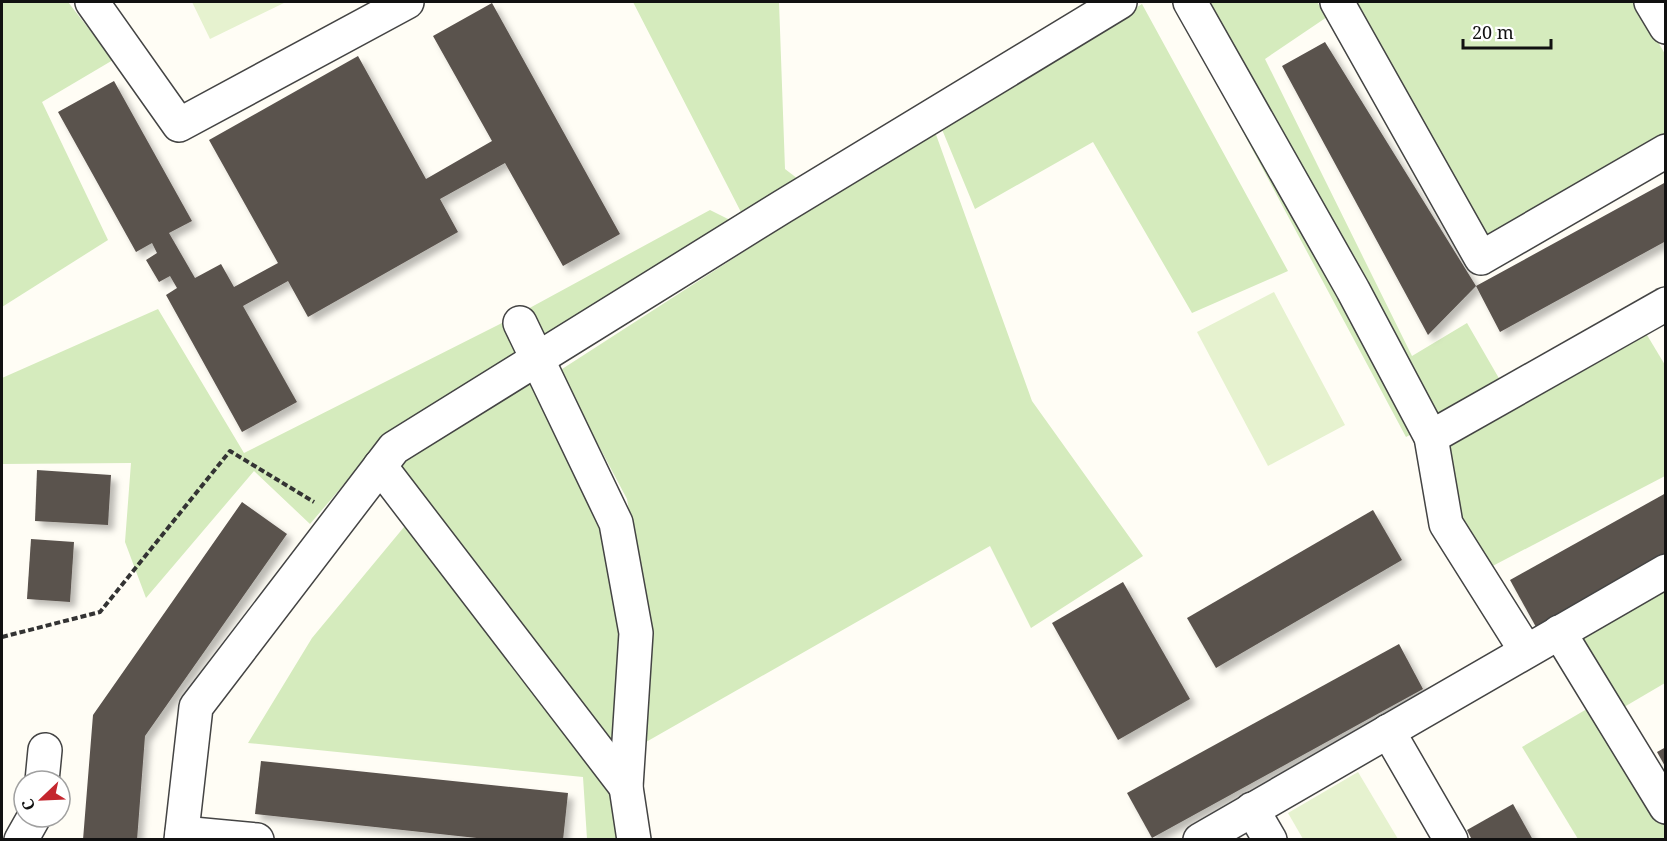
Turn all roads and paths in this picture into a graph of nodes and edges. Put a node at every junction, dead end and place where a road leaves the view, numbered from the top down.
1 (92, 2) edge
2 (407, 2) edge
3 (1120, 2) edge
4 (1190, 2) edge
5 (1337, 2) edge
6 (1651, 2) edge
7 (1665, 27) edge
8 (1665, 152) edge
9 (1665, 304) edge
10 (520, 323) dead end
11 (537, 359) junction
12 (1431, 437) junction
13 (380, 466) junction
14 (340, 517) junction
15 (1665, 571) edge
16 (1559, 632) junction
17 (2, 637) edge
18 (1526, 651) junction
19 (1388, 731) junction
20 (626, 787) junction
21 (1665, 807) edge
22 (1252, 809) junction
23 (182, 836) edge
24 (257, 840) edge
25 (634, 840) edge
26 (1200, 840) edge
27 (1270, 840) edge
28 (1451, 840) edge

1 - 2 street
3 - 11 street
4 - 12 street
5 - 8 street
6 - 7 street
9 - 12 street
10 - 11 street
11 - 13 street
11 - 20 street
12 - 18 street
13 - 14 street
13 - 20 street
14 - 17 path
14 - 23 street
15 - 16 street
16 - 18 street
16 - 21 street
18 - 19 street
19 - 22 street
19 - 28 street
20 - 25 street
22 - 26 street
22 - 27 street
23 - 24 street

